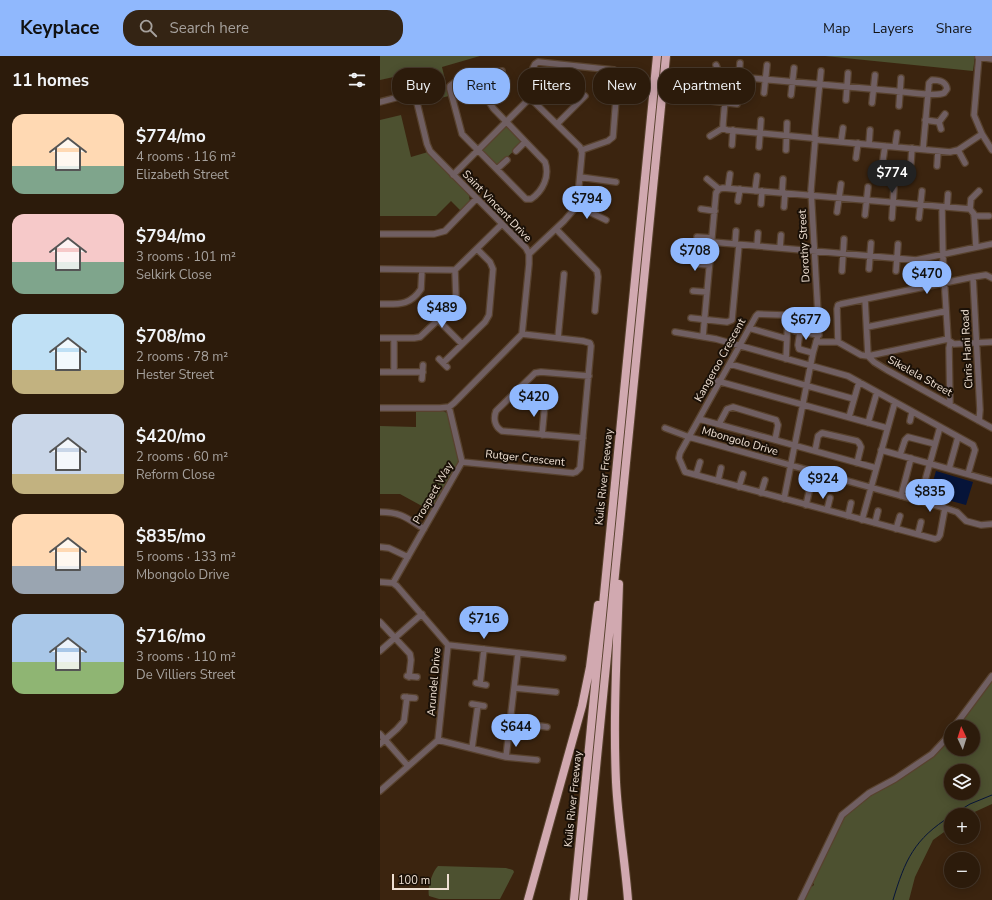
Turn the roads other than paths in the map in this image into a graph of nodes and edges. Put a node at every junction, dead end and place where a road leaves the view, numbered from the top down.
1 (657, 56) edge
2 (666, 56) edge
3 (978, 57) edge
4 (992, 59) edge
5 (740, 63) dead end
6 (716, 65) dead end
7 (767, 65) dead end
8 (533, 68) edge
9 (717, 68) edge
10 (739, 68) edge
11 (794, 68) dead end
12 (821, 71) dead end
13 (848, 73) dead end
14 (875, 76) dead end
15 (755, 78) edge
16 (901, 78) dead end
17 (766, 79) junction
18 (792, 82) junction
19 (453, 84) edge
20 (820, 84) junction
21 (847, 86) junction
22 (874, 89) junction
23 (900, 91) junction
24 (764, 93) dead end
25 (928, 94) junction
26 (791, 95) dead end
27 (392, 99) edge
28 (846, 100) dead end
29 (453, 101) edge
30 (380, 102) edge
31 (872, 103) dead end
32 (417, 104) edge
33 (454, 104) edge
34 (490, 104) edge
35 (524, 104) edge
36 (536, 104) edge
37 (577, 104) edge
38 (724, 104) edge
39 (899, 106) dead end
40 (945, 114) dead end
41 (761, 120) dead end
42 (925, 120) junction
43 (506, 122) junction
44 (939, 122) junction
45 (787, 123) dead end
46 (557, 124) junction
47 (723, 128) junction
48 (843, 128) dead end
49 (733, 130) junction
50 (870, 130) dead end
51 (941, 130) dead end
52 (760, 133) junction
53 (897, 133) dead end
54 (982, 134) junction
55 (787, 135) junction
56 (710, 136) dead end
57 (815, 139) junction
58 (525, 142) junction
59 (841, 142) junction
60 (732, 144) dead end
61 (858, 144) junction
62 (869, 144) junction
63 (885, 146) junction
64 (759, 147) dead end
65 (895, 147) junction
66 (912, 148) junction
67 (922, 149) junction
68 (478, 150) junction
69 (582, 150) junction
70 (786, 150) dead end
71 (958, 150) junction
72 (992, 150) edge
73 (516, 151) dead end
74 (938, 151) junction
75 (856, 158) dead end
76 (507, 160) dead end
77 (884, 160) dead end
78 (911, 163) dead end
79 (965, 163) dead end
80 (937, 166) dead end
81 (497, 169) junction
82 (453, 174) junction
83 (730, 174) dead end
84 (756, 176) dead end
85 (580, 177) junction
86 (707, 179) dead end
87 (783, 179) dead end
88 (616, 182) dead end
89 (841, 184) dead end
90 (728, 188) junction
91 (868, 188) dead end
92 (894, 188) dead end
93 (719, 189) junction
94 (740, 189) junction
95 (755, 191) junction
96 (762, 191) junction
97 (922, 191) dead end
98 (979, 191) dead end
99 (783, 193) junction
100 (948, 194) dead end
101 (811, 196) junction
102 (839, 198) junction
103 (476, 199) junction
104 (738, 201) dead end
105 (866, 201) junction
106 (893, 203) junction
107 (761, 204) dead end
108 (920, 205) junction
109 (577, 206) junction
110 (784, 206) dead end
111 (945, 207) junction
112 (701, 209) dead end
113 (970, 209) junction
114 (714, 211) junction
115 (837, 212) dead end
116 (865, 215) dead end
117 (974, 216) junction
118 (989, 216) dead end
119 (892, 218) dead end
120 (919, 218) dead end
121 (606, 220) dead end
122 (502, 224) junction
123 (556, 229) junction
124 (736, 231) dead end
125 (758, 233) dead end
126 (380, 234) edge
127 (781, 235) dead end
128 (697, 237) dead end
129 (844, 239) dead end
130 (712, 240) junction
131 (871, 243) dead end
132 (737, 244) junction
133 (898, 244) dead end
134 (992, 244) edge
135 (757, 246) junction
136 (976, 247) junction
137 (780, 248) junction
138 (477, 249) junction
139 (815, 251) junction
140 (529, 254) junction
141 (843, 254) junction
142 (943, 254) junction
143 (870, 256) junction
144 (897, 258) junction
145 (695, 259) dead end
146 (709, 265) junction
147 (380, 269) edge
148 (422, 270) junction
149 (456, 270) junction
150 (869, 270) dead end
151 (896, 271) dead end
152 (842, 272) dead end
153 (564, 274) dead end
154 (973, 277) junction
155 (992, 278) edge
156 (945, 282) junction
157 (693, 291) dead end
158 (707, 292) junction
159 (865, 299) junction
160 (380, 304) edge
161 (595, 311) dead end
162 (946, 311) junction
163 (691, 318) dead end
164 (704, 319) junction
165 (438, 320) junction
166 (867, 327) junction
167 (749, 328) junction
168 (675, 332) dead end
169 (522, 334) junction
170 (819, 334) junction
171 (702, 336) junction
172 (380, 338) edge
173 (394, 338) junction
174 (558, 338) junction
175 (787, 339) junction
176 (949, 341) junction
177 (816, 342) junction
178 (838, 342) junction
179 (992, 342) edge
180 (976, 343) junction
181 (462, 344) junction
182 (740, 346) junction
183 (813, 353) junction
184 (868, 356) junction
185 (786, 359) junction
186 (443, 363) dead end
187 (730, 364) junction
188 (422, 365) dead end
189 (811, 366) junction
190 (380, 372) edge
191 (394, 372) junction
192 (423, 372) junction
193 (589, 376) junction
194 (422, 379) dead end
195 (710, 379) dead end
196 (720, 382) junction
197 (859, 382) junction
198 (807, 385) junction
199 (877, 392) junction
200 (854, 399) junction
201 (894, 402) junction
202 (545, 403) dead end
203 (803, 405) junction
204 (950, 405) junction
205 (449, 407) junction
206 (380, 408) edge
207 (912, 412) junction
208 (849, 418) junction
209 (699, 419) junction
210 (910, 421) dead end
211 (979, 421) junction
212 (868, 423) junction
213 (719, 424) junction
214 (940, 427) junction
215 (664, 428) dead end
216 (887, 428) junction
217 (992, 428) edge
218 (542, 435) junction
219 (689, 437) junction
220 (958, 437) junction
221 (583, 438) junction
222 (775, 440) junction
223 (935, 444) junction
224 (795, 446) junction
225 (881, 450) junction
226 (815, 451) junction
227 (900, 455) junction
228 (912, 458) junction
229 (462, 462) junction
230 (700, 462) dead end
231 (857, 463) junction
232 (930, 463) junction
233 (791, 466) junction
234 (721, 468) dead end
235 (876, 468) junction
236 (949, 469) junction
237 (743, 474) dead end
238 (968, 474) junction
239 (696, 476) junction
240 (764, 480) dead end
241 (718, 481) junction
242 (992, 481) edge
243 (739, 487) junction
244 (870, 488) junction
245 (809, 492) dead end
246 (761, 493) junction
247 (901, 496) junction
248 (830, 498) dead end
249 (784, 499) junction
250 (919, 502) junction
251 (852, 503) dead end
252 (806, 504) junction
253 (945, 508) junction
254 (827, 510) junction
255 (878, 511) dead end
256 (380, 512) edge
257 (848, 516) junction
258 (900, 516) dead end
259 (862, 520) junction
260 (921, 522) dead end
261 (875, 523) junction
262 (992, 524) edge
263 (424, 529) junction
264 (896, 529) junction
265 (918, 534) junction
266 (609, 545) junction
267 (380, 546) edge
268 (618, 547) junction
269 (408, 557) junction
270 (380, 582) edge
271 (392, 583) junction
272 (422, 614) junction
273 (380, 622) edge
274 (395, 638) junction
275 (448, 645) junction
276 (484, 649) junction
277 (380, 651) edge
278 (518, 653) junction
279 (563, 658) dead end
280 (992, 676) edge
281 (417, 677) dead end
282 (481, 684) dead end
283 (515, 688) junction
284 (556, 692) dead end
285 (415, 698) dead end
286 (478, 705) dead end
287 (959, 720) edge
288 (511, 722) junction
289 (547, 726) dead end
290 (380, 734) edge
291 (385, 739) junction
292 (438, 740) junction
293 (944, 741) edge
294 (380, 744) edge
295 (472, 748) junction
296 (506, 757) junction
297 (537, 760) dead end
298 (408, 766) junction
299 (380, 791) edge
300 (528, 898) edge
301 (574, 900) edge
302 (583, 900) edge
303 (628, 900) edge
304 (801, 900) edge

1 - 266 highway, Kuils River Freeway
2 - 268 highway, Kuils River Freeway
3 - 4 street
3 - 54 street
5 - 10 street
6 - 9 street
7 - 17 street
8 - 69 street
11 - 18 street
12 - 20 street, Dorothy Street
13 - 21 street
14 - 22 street
15 - 17 street
16 - 23 street
17 - 18 street
17 - 24 street
18 - 20 street
18 - 26 street
19 - 29 street
20 - 21 street
20 - 57 street, Dorothy Street
21 - 22 street
21 - 28 street
22 - 23 street
22 - 31 street
23 - 25 street
23 - 39 street
25 - 25 street
25 - 42 street
27 - 30 street
32 - 82 street, Saint Vincent Drive
33 - 68 street
34 - 43 street
35 - 43 street
36 - 46 street
37 - 46 street
38 - 47 street
40 - 44 street
41 - 52 street
42 - 44 street
42 - 67 street
43 - 58 street
43 - 68 street
44 - 51 street
45 - 55 street
46 - 69 street
47 - 49 street
47 - 56 street
48 - 59 street
49 - 52 street
49 - 60 street
50 - 62 street
52 - 55 street
52 - 64 street
53 - 65 street
54 - 71 street
54 - 72 street
55 - 57 street
55 - 70 street
57 - 59 street
57 - 101 street, Dorothy Street
58 - 73 street
58 - 81 street
59 - 61 street
61 - 62 street
61 - 75 street
62 - 63 street
63 - 65 street
63 - 77 street
65 - 66 street
66 - 67 street
66 - 78 street
67 - 74 street
68 - 81 street
68 - 82 street
69 - 85 street
71 - 74 street
71 - 79 street
74 - 80 street
76 - 81 street
82 - 103 street, Saint Vincent Drive
83 - 90 street
84 - 95 street
85 - 88 street
85 - 109 street
86 - 93 street
87 - 99 street
89 - 102 street
90 - 93 street
90 - 94 street
91 - 105 street
92 - 106 street
93 - 114 street
94 - 95 street
94 - 104 street
95 - 96 street
96 - 99 street
96 - 107 street
97 - 108 street
98 - 113 street
99 - 101 street
99 - 110 street
100 - 111 street
101 - 102 street
101 - 139 street, Dorothy Street
102 - 105 street
102 - 115 street
103 - 122 street, Saint Vincent Drive
103 - 126 street
105 - 106 street
105 - 116 street
106 - 108 street
106 - 119 street
108 - 111 street
108 - 120 street
109 - 121 street
109 - 123 street
111 - 113 street
111 - 142 street
112 - 114 street
113 - 117 street
114 - 130 street
117 - 118 street
117 - 136 street
122 - 138 street
122 - 140 street, Saint Vincent Drive
123 - 140 street
123 - 161 street
124 - 132 street
125 - 135 street
127 - 137 street
128 - 130 street
129 - 141 street
130 - 132 street
130 - 146 street
131 - 143 street
132 - 135 street
132 - 164 street
133 - 144 street
134 - 136 street
135 - 137 street
136 - 142 street
137 - 139 street
138 - 149 street
138 - 181 street
139 - 141 street
139 - 170 street, Dorothy Street
140 - 169 street, Saint Vincent Drive
141 - 143 street
141 - 152 street
142 - 144 street
142 - 156 street
143 - 144 street
143 - 150 street
144 - 151 street
145 - 146 street
146 - 158 street
147 - 148 street
148 - 149 street
148 - 160 street
149 - 165 street
153 - 174 street
154 - 155 street
154 - 156 street
154 - 180 street, Chris Hani Road
156 - 159 street
156 - 162 street
157 - 158 street
158 - 164 street
159 - 166 street
159 - 178 street
162 - 166 street
162 - 176 street
163 - 164 street
164 - 171 street
165 - 173 street
165 - 181 street
166 - 184 street
167 - 175 street
167 - 175 street, Kangeroo Crescent
167 - 182 street, Kangeroo Crescent
168 - 171 street
169 - 174 street, Rutger Crescent
169 - 205 street
170 - 177 street, Dorothy Street
170 - 183 street
171 - 182 street
172 - 173 street
173 - 191 street
174 - 193 street, Rutger Crescent
175 - 185 street, Kangeroo Crescent
176 - 180 street
176 - 184 street
176 - 204 street
177 - 178 street, Sikelela Street
177 - 183 street, Dorothy Street
178 - 184 street, Sikelela Street
179 - 180 street
180 - 211 street, Chris Hani Road
181 - 186 street
182 - 185 street
182 - 187 street, Kangeroo Crescent
183 - 189 street, Dorothy Street
184 - 204 street, Sikelela Street
185 - 189 street
187 - 196 street, Kangeroo Crescent
187 - 198 street
188 - 192 street
189 - 197 street
189 - 198 street, Dorothy Street
190 - 191 street
191 - 192 street
192 - 194 street
193 - 218 street
193 - 221 street, Rutger Crescent
195 - 196 street
196 - 203 street
196 - 209 street, Kangeroo Crescent
197 - 199 street
197 - 200 street
198 - 200 street
198 - 203 street, Dorothy Street
199 - 201 street
199 - 212 street
200 - 208 street
201 - 207 street
201 - 216 street
202 - 218 street
203 - 208 street
203 - 224 street, Dorothy Street
204 - 211 street, Sikelela Street
205 - 206 street
205 - 229 street, Prospect Way
207 - 210 street
207 - 214 street
208 - 212 street
209 - 213 street
209 - 219 street, Kangeroo Crescent
211 - 217 street, Sikelela Street
212 - 216 street
213 - 222 street
213 - 222 street
214 - 220 street
214 - 223 street
215 - 219 street, Mbongolo Drive
216 - 225 street
218 - 221 street
219 - 233 street, Mbongolo Drive
219 - 239 street, Kangeroo Crescent
220 - 236 street
220 - 238 street
221 - 229 street, Rutger Crescent
222 - 224 street
223 - 227 street
223 - 232 street
224 - 226 street
224 - 233 street, Dorothy Street
225 - 227 street
225 - 235 street
226 - 231 street
226 - 231 street
227 - 228 street
228 - 232 street
228 - 247 street
229 - 263 street, Prospect Way
230 - 239 street
231 - 235 street
232 - 236 street
232 - 250 street
233 - 244 street, Mbongolo Drive
233 - 249 street, Dorothy Street
234 - 241 street
235 - 244 street
236 - 238 street
237 - 243 street
238 - 242 street
239 - 241 street
240 - 246 street
241 - 243 street
243 - 246 street
244 - 247 street, Mbongolo Drive
244 - 259 street
245 - 252 street
246 - 249 street
247 - 250 street, Mbongolo Drive
248 - 254 street
249 - 252 street
250 - 253 street, Mbongolo Drive
251 - 257 street
252 - 254 street
253 - 262 street, Mbongolo Drive
253 - 265 street
254 - 257 street
255 - 261 street
256 - 263 street
257 - 259 street
258 - 264 street
259 - 261 street
260 - 265 street
261 - 264 street
263 - 269 street, Prospect Way
264 - 265 street
266 - 300 highway
266 - 301 highway, Kuils River Freeway
267 - 269 street
268 - 302 highway, Kuils River Freeway
268 - 303 highway
269 - 271 street, Prospect Way
270 - 271 street
271 - 272 street, Arundel Drive
272 - 274 street
272 - 275 street, Arundel Drive
273 - 274 street
274 - 277 street
274 - 281 street
275 - 276 street
275 - 292 street, Arundel Drive
276 - 278 street
276 - 282 street
278 - 279 street
278 - 283 street
280 - 287 street
283 - 284 street
283 - 288 street
285 - 291 street
286 - 295 street
288 - 289 street
288 - 296 street
290 - 291 street
291 - 294 street
291 - 298 street
292 - 295 street
292 - 298 street
293 - 304 street
295 - 296 street
296 - 297 street
298 - 299 street

